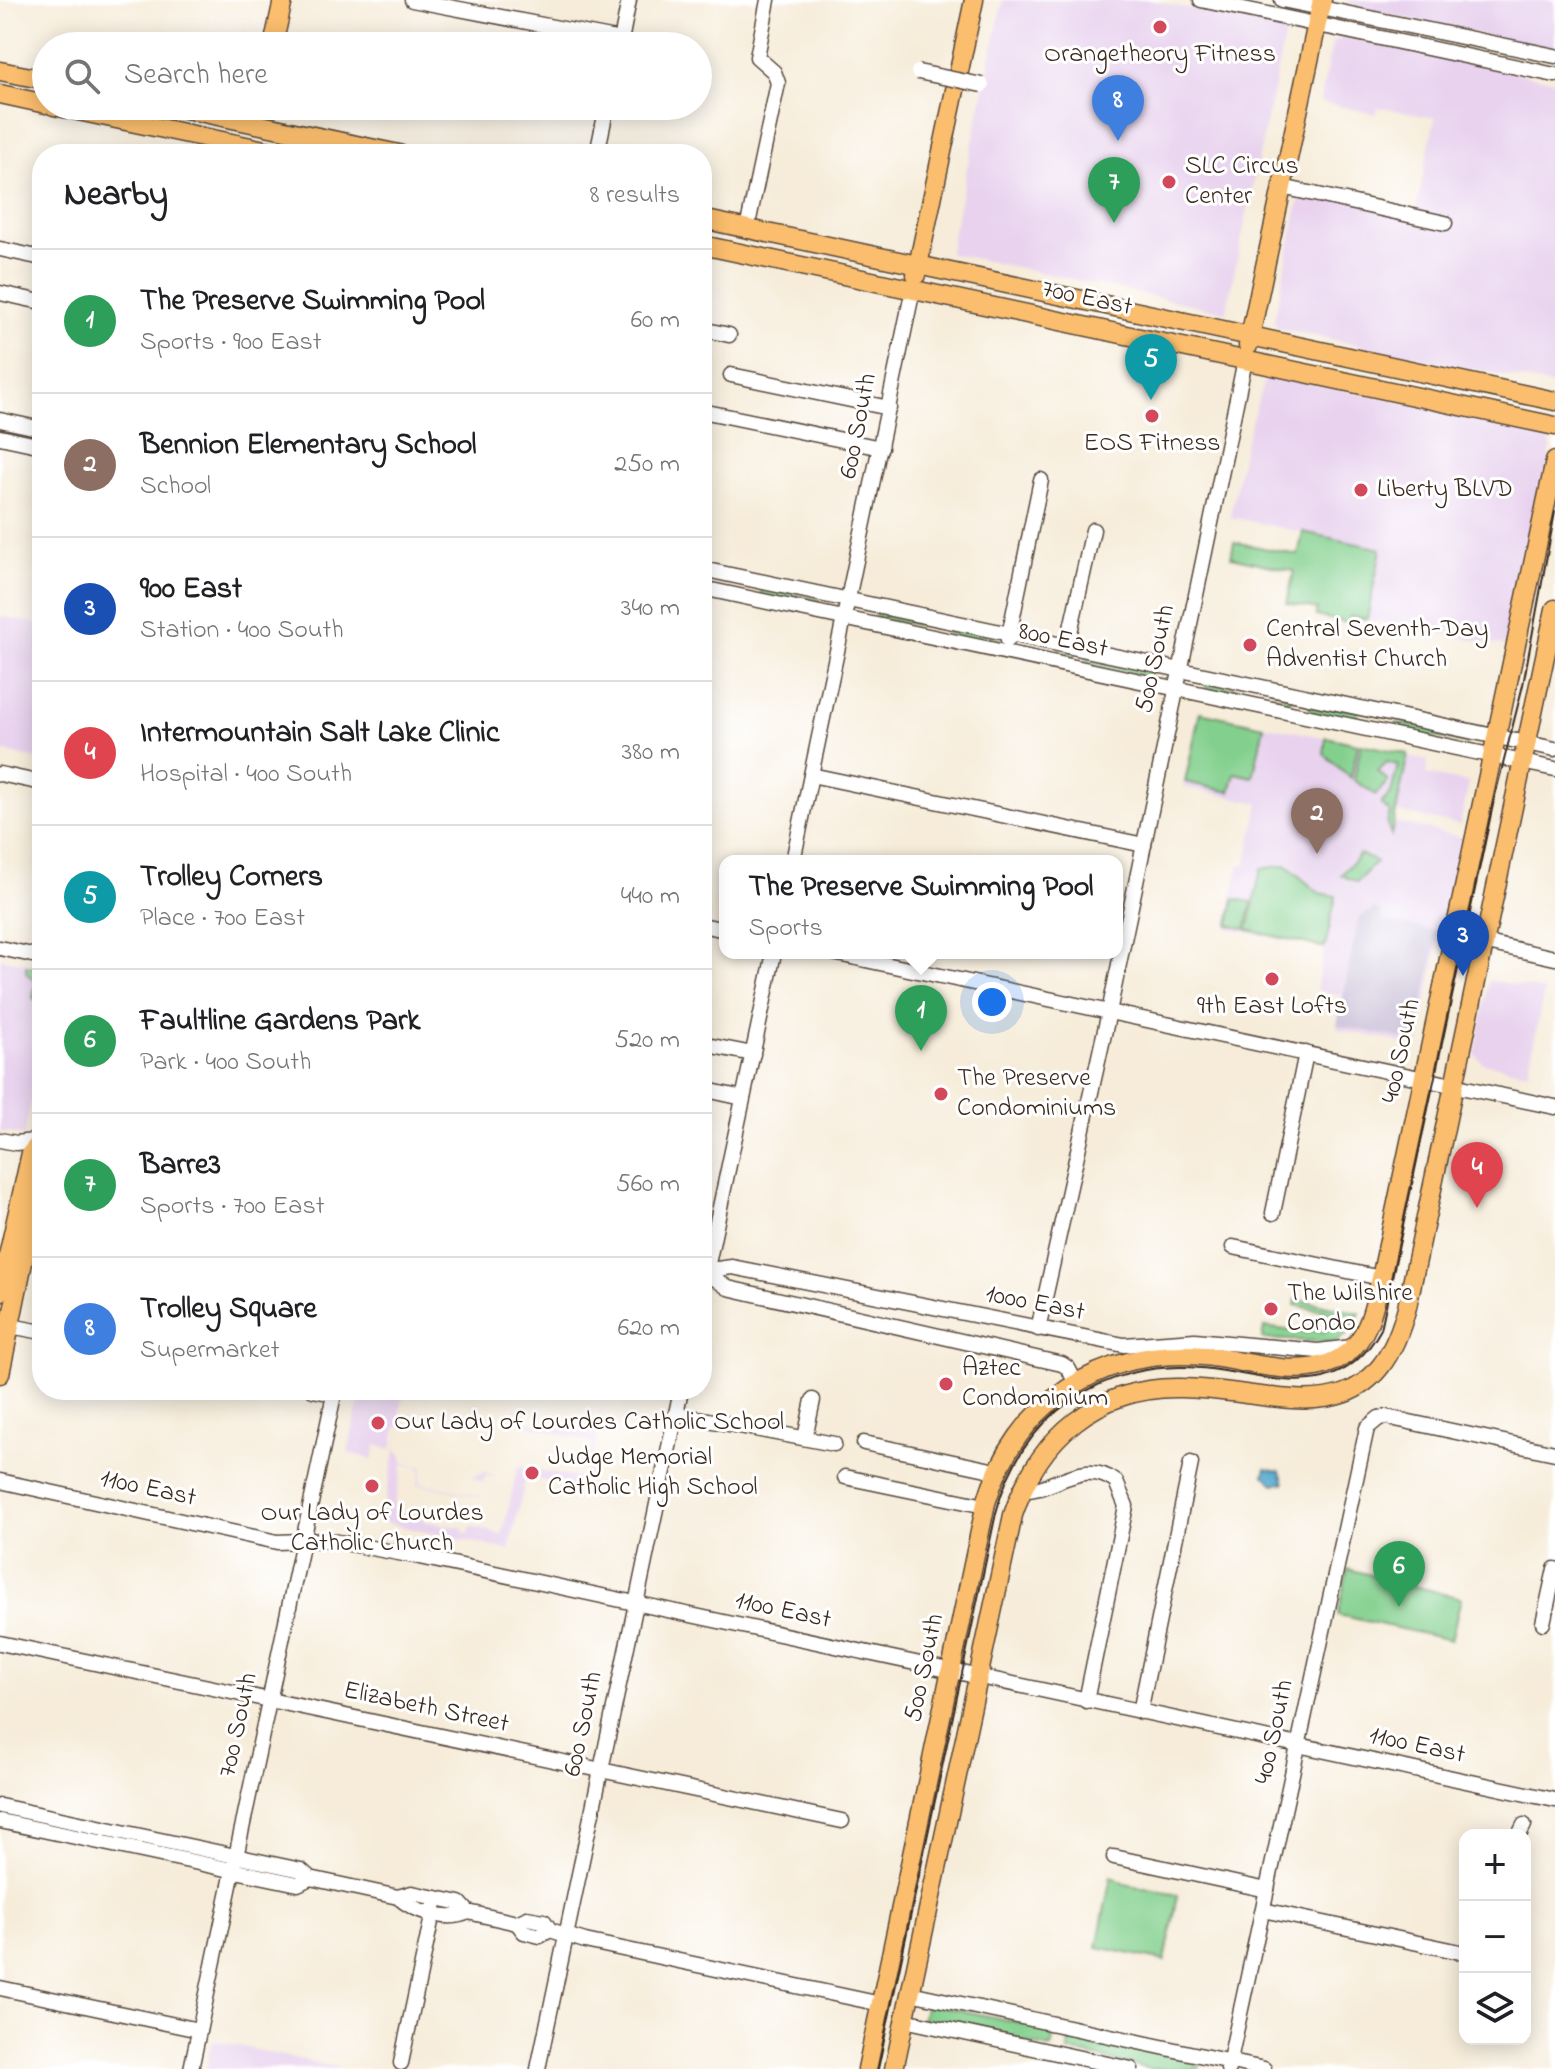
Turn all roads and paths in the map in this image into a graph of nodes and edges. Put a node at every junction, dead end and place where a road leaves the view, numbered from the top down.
1 (283, 0) edge
2 (412, 0) edge
3 (629, 0) edge
4 (768, 0) edge
5 (974, 0) edge
6 (1201, 0) edge
7 (1282, 0) edge
8 (1319, 11) edge
9 (1414, 26) junction
10 (276, 32) edge
11 (567, 32) edge
12 (622, 32) edge
13 (1483, 41) junction
14 (1410, 44) junction
15 (1479, 58) junction
16 (1554, 67) edge
17 (0, 71) edge
18 (914, 71) dead end
19 (32, 77) edge
20 (982, 85) dead end
21 (0, 94) edge
22 (32, 101) edge
23 (116, 120) edge
24 (258, 120) edge
25 (277, 120) edge
26 (604, 120) edge
27 (221, 144) edge
28 (253, 144) edge
29 (363, 144) edge
30 (599, 144) edge
31 (1282, 187) junction
32 (712, 221) edge
33 (1445, 223) dead end
34 (747, 229) junction
35 (712, 230) edge
36 (712, 247) edge
37 (0, 249) edge
38 (32, 256) edge
39 (919, 265) junction
40 (913, 289) junction
41 (0, 293) edge
42 (32, 300) edge
43 (712, 331) edge
44 (729, 335) dead end
45 (1250, 336) junction
46 (1245, 360) junction
47 (731, 375) dead end
48 (1555, 401) edge
49 (889, 408) junction
50 (712, 413) edge
51 (0, 420) edge
52 (1555, 426) edge
53 (32, 427) edge
54 (0, 437) edge
55 (32, 444) edge
56 (881, 448) junction
57 (1555, 461) edge
58 (1041, 480) dead end
59 (1093, 530) dead end
60 (712, 571) edge
61 (757, 580) junction
62 (712, 590) edge
63 (753, 598) junction
64 (850, 600) junction
65 (1555, 609) edge
66 (845, 618) junction
67 (942, 620) junction
68 (1009, 634) junction
69 (938, 638) junction
70 (1074, 648) junction
71 (1005, 653) junction
72 (1077, 668) junction
73 (1180, 670) junction
74 (1176, 689) junction
75 (1301, 696) junction
76 (1389, 714) junction
77 (1298, 715) junction
78 (1385, 733) junction
79 (1497, 737) junction
80 (1555, 749) edge
81 (1524, 753) junction
82 (1493, 756) junction
83 (1555, 769) edge
84 (0, 774) edge
85 (811, 775) junction
86 (32, 781) edge
87 (1144, 845) junction
88 (794, 855) edge
89 (1483, 942) junction
90 (1123, 945) edge
91 (0, 948) edge
92 (32, 955) edge
93 (1555, 958) edge
94 (773, 959) edge
95 (861, 959) edge
96 (1120, 959) edge
97 (1109, 1012) junction
98 (712, 1046) edge
99 (1306, 1053) junction
100 (753, 1054) junction
101 (1423, 1078) junction
102 (1453, 1085) junction
103 (712, 1091) edge
104 (743, 1098) junction
105 (1555, 1107) edge
106 (0, 1140) edge
107 (32, 1141) edge
108 (32, 1152) edge
109 (32, 1212) edge
110 (1273, 1213) dead end
111 (712, 1236) edge
112 (1233, 1247) dead end
113 (712, 1270) edge
114 (712, 1277) edge
115 (1381, 1278) junction
116 (0, 1292) edge
117 (5, 1325) edge
118 (1038, 1329) junction
119 (32, 1330) edge
120 (1357, 1344) junction
121 (0, 1374) edge
122 (1076, 1383) junction
123 (332, 1400) edge
124 (679, 1400) edge
125 (813, 1400) dead end
126 (676, 1414) junction
127 (805, 1438) junction
128 (864, 1443) dead end
129 (834, 1444) dead end
130 (1555, 1453) edge
131 (1191, 1463) dead end
132 (996, 1471) junction
133 (845, 1477) dead end
134 (0, 1481) edge
135 (1021, 1490) junction
136 (985, 1506) junction
137 (303, 1541) junction
138 (1555, 1569) edge
139 (636, 1604) junction
140 (1543, 1623) dead end
141 (0, 1643) edge
142 (951, 1672) junction
143 (978, 1678) junction
144 (269, 1699) junction
145 (1086, 1701) junction
146 (1140, 1712) junction
147 (1298, 1746) junction
148 (601, 1770) junction
149 (1555, 1800) edge
150 (0, 1806) edge
151 (0, 1821) edge
152 (842, 1821) dead end
153 (1114, 1857) dead end
154 (234, 1863) junction
155 (1267, 1890) junction
156 (435, 1905) junction
157 (1263, 1910) junction
158 (566, 1936) junction
159 (1459, 1952) edge
160 (0, 1988) edge
161 (910, 1993) junction
162 (881, 2004) junction
163 (904, 2020) junction
164 (199, 2030) junction
165 (401, 2063) dead end
166 (1229, 2065) edge
167 (191, 2069) edge
168 (538, 2069) edge
169 (867, 2069) edge
170 (894, 2069) edge
171 (1131, 2069) edge
172 (1264, 2069) edge

1 - 10 main road
2 - 11 street
3 - 12 street
4 - 34 street
5 - 39 main road, 600 South
6 - 8 street
7 - 8 street
8 - 9 street
8 - 14 street
8 - 31 main road, 500 South
9 - 13 street
9 - 14 street
13 - 15 street
13 - 16 street
14 - 15 street
15 - 16 street
17 - 19 main road
18 - 20 street, bridge
21 - 22 main road
23 - 27 main road
24 - 28 main road
25 - 29 main road
26 - 30 street
31 - 33 street
31 - 45 main road, 500 South
32 - 34 main road, 700 East
34 - 35 main road
34 - 39 main road, 700 East
36 - 40 main road, 700 East
37 - 38 street
39 - 40 main road, 600 South
39 - 45 main road, 700 East
40 - 46 main road, 700 East
40 - 49 street, 600 South
41 - 42 street
43 - 44 street
45 - 46 main road, 500 South
45 - 48 main road, 700 East
46 - 52 main road, 700 East
46 - 73 street, 500 South
47 - 49 street
49 - 56 street, 600 South
50 - 56 street
51 - 53 street
54 - 55 street
56 - 64 street, 600 South
57 - 79 main road, 400 South
58 - 68 street
59 - 70 street
60 - 61 street, 800 East
61 - 63 street
61 - 64 street, 800 East
62 - 63 street, 800 East
63 - 66 street, 800 East
64 - 66 street, 600 South
64 - 67 street, 800 East
65 - 81 main road
66 - 69 street, 800 East
66 - 85 street, 600 South
67 - 68 street, 800 East
67 - 69 street
68 - 70 street, 800 East
68 - 71 street
69 - 71 street, 800 East
70 - 72 street
70 - 73 street, 800 East
71 - 72 street, 800 East
72 - 74 street, 800 East
73 - 74 street, 500 South
73 - 75 street, 800 East
74 - 77 street, 800 East
74 - 87 street, 500 South
75 - 76 street, 800 East
75 - 77 street
76 - 78 street
76 - 79 street, 800 East
77 - 78 street, 800 East
78 - 82 street, 800 East
79 - 81 street, 800 East
79 - 82 main road, 400 South
80 - 81 street, 800 East
81 - 82 street, 800 East
81 - 83 street, 800 East
81 - 89 main road
82 - 101 main road, 400 South
84 - 86 street
85 - 87 street
85 - 88 street, 600 South
87 - 90 street, 500 South
89 - 93 street
89 - 102 main road
91 - 92 street
94 - 100 street
95 - 97 street
96 - 97 street, 500 South
97 - 99 street
97 - 118 street, 500 South
98 - 100 street
99 - 101 street
99 - 110 street
100 - 104 street
101 - 102 street
101 - 115 main road, 400 South
102 - 105 street
102 - 135 main road, 500 South
103 - 104 street
104 - 111 street
106 - 107 street
108 - 116 main road
109 - 117 main road
112 - 115 street
113 - 118 street, 1000 East
114 - 122 street, 1000 East
115 - 120 main road, 400 South
117 - 119 street
117 - 121 main road
118 - 120 street, 1000 East
120 - 122 main road, 500 South
122 - 132 main road, 500 South
123 - 137 street, 700 South
124 - 126 street, 600 South
125 - 127 street
126 - 127 street
126 - 139 street, 600 South
127 - 129 street
128 - 132 street
130 - 147 street, 400 South
131 - 146 street
132 - 136 main road, 500 South
133 - 136 street
134 - 137 street, 1100 East
135 - 143 main road, 500 South
135 - 145 street
136 - 142 main road, 500 South
137 - 139 street, 1100 East
137 - 144 street, 700 South
138 - 140 street
139 - 142 street, 1100 East
139 - 148 street, 600 South
141 - 144 street, Elizabeth Street
142 - 143 street, 1100 East
142 - 162 main road, 500 South
143 - 145 street, 1100 East
143 - 161 main road, 500 South
144 - 148 street, Elizabeth Street
144 - 154 street, 700 South
145 - 146 street, 1100 East
146 - 147 street, 1100 East
147 - 149 street, 1100 East
147 - 155 street, 400 South
148 - 152 street, Elizabeth Street
148 - 158 street, 600 South
150 - 154 street
151 - 154 street
153 - 155 street
154 - 156 street
154 - 164 street, 700 South
155 - 157 street, 400 South
156 - 158 street
156 - 165 street
157 - 159 street
157 - 166 street, 400 South
158 - 162 street
158 - 168 street, 600 South
160 - 164 street
161 - 163 main road, 500 South
161 - 166 street
162 - 169 main road, 500 South
163 - 170 main road, 500 South
163 - 171 street
164 - 167 street, 700 South
166 - 172 street

